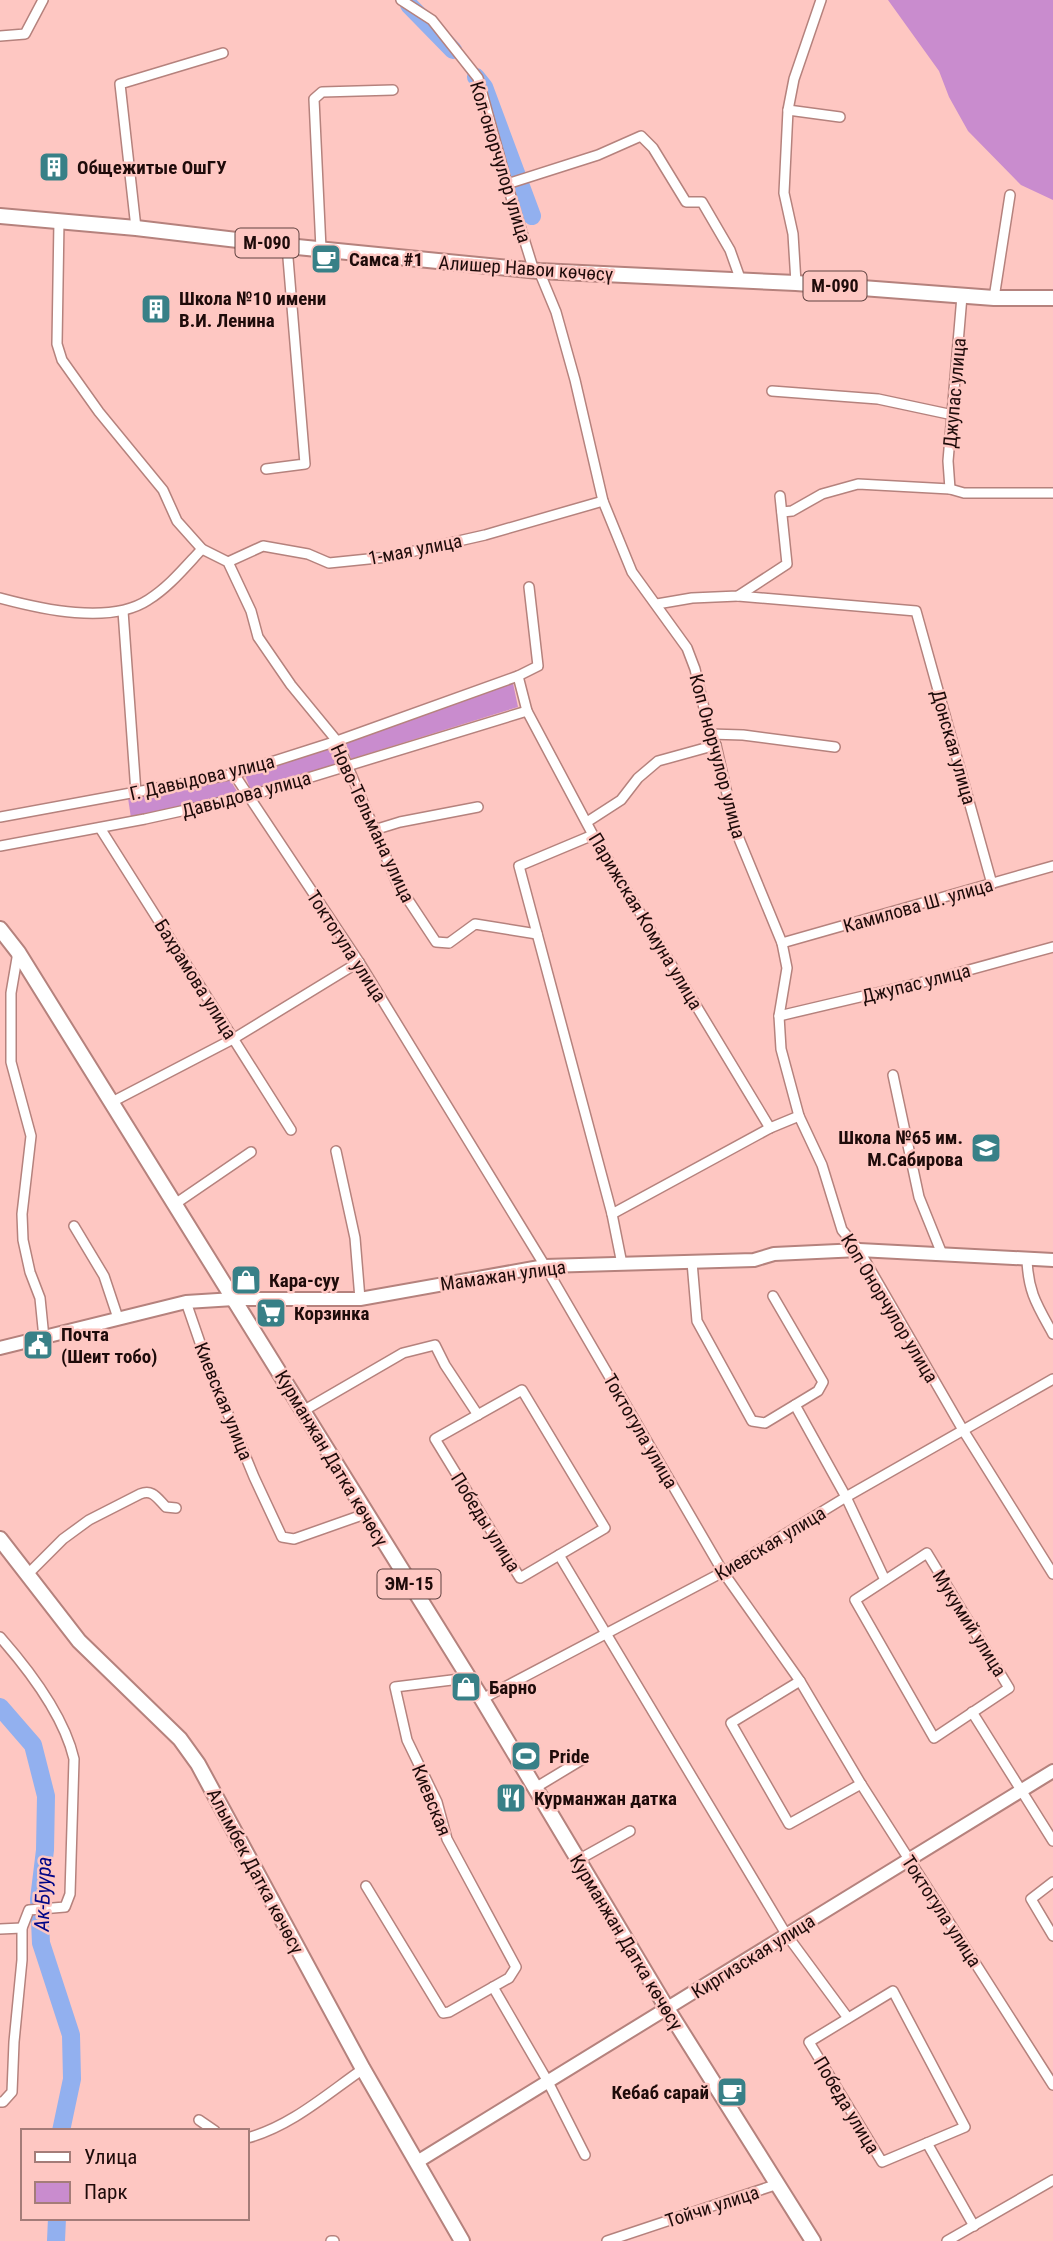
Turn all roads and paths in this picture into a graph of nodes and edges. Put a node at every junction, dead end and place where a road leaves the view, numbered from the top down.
1 (43, 0) edge
2 (401, 0) edge
3 (821, 0) edge
4 (0, 36) edge
5 (223, 53) dead end
6 (393, 90) dead end
7 (788, 110) junction
8 (840, 117) dead end
9 (507, 184) junction
10 (1010, 195) dead end
11 (0, 216) edge
12 (60, 221) junction
13 (136, 228) junction
14 (287, 246) junction
15 (321, 249) junction
16 (537, 271) junction
17 (741, 281) junction
18 (796, 283) junction
19 (962, 296) junction
20 (994, 298) junction
21 (1053, 298) edge
22 (772, 391) dead end
23 (953, 415) junction
24 (266, 469) dead end
25 (950, 489) junction
26 (1053, 493) edge
27 (780, 496) dead end
28 (603, 501) junction
29 (782, 512) junction
30 (202, 549) junction
31 (228, 562) junction
32 (528, 587) dead end
33 (738, 596) junction
34 (0, 598) edge
35 (657, 604) junction
36 (123, 611) junction
37 (518, 676) junction
38 (527, 711) junction
39 (710, 734) junction
40 (337, 741) junction
41 (716, 745) junction
42 (835, 747) dead end
43 (347, 766) junction
44 (234, 774) junction
45 (136, 793) junction
46 (248, 796) junction
47 (478, 807) dead end
48 (0, 817) edge
49 (587, 822) junction
50 (100, 828) junction
51 (374, 830) junction
52 (593, 835) junction
53 (0, 846) edge
54 (1053, 866) edge
55 (992, 884) junction
56 (0, 929) edge
57 (537, 934) junction
58 (782, 943) junction
59 (1053, 947) edge
60 (18, 952) junction
61 (359, 962) junction
62 (779, 1016) junction
63 (233, 1039) junction
64 (893, 1075) dead end
65 (110, 1103) junction
66 (799, 1116) junction
67 (770, 1128) junction
68 (291, 1130) dead end
69 (336, 1151) dead end
70 (251, 1152) dead end
71 (175, 1205) junction
72 (612, 1214) junction
73 (74, 1226) dead end
74 (859, 1250) junction
75 (942, 1254) junction
76 (1027, 1259) junction
77 (1053, 1260) edge
78 (692, 1262) junction
79 (622, 1264) junction
80 (545, 1266) junction
81 (774, 1296) dead end
82 (234, 1299) junction
83 (360, 1299) junction
84 (186, 1302) junction
85 (118, 1318) junction
86 (1053, 1334) edge
87 (44, 1338) junction
88 (0, 1348) edge
89 (1053, 1379) edge
90 (795, 1405) junction
91 (303, 1411) junction
92 (478, 1415) junction
93 (962, 1430) junction
94 (846, 1497) junction
95 (176, 1508) dead end
96 (365, 1514) junction
97 (0, 1539) edge
98 (559, 1555) junction
99 (723, 1572) junction
100 (1053, 1574) edge
101 (27, 1575) junction
102 (885, 1580) junction
103 (606, 1632) junction
104 (0, 1637) edge
105 (468, 1678) junction
106 (800, 1681) junction
107 (482, 1699) junction
108 (972, 1713) junction
109 (583, 1759) dead end
110 (1053, 1771) edge
111 (861, 1784) junction
112 (535, 1788) junction
113 (1021, 1790) junction
114 (630, 1831) dead end
115 (1053, 1841) edge
116 (578, 1860) junction
117 (910, 1860) junction
118 (1053, 1882) edge
119 (366, 1886) dead end
120 (22, 1928) junction
121 (0, 1929) edge
122 (786, 1934) junction
123 (1053, 1936) edge
124 (493, 1987) junction
125 (667, 2010) junction
126 (848, 2018) junction
127 (363, 2069) junction
128 (547, 2080) junction
129 (1053, 2085) edge
130 (0, 2102) edge
131 (199, 2120) dead end
132 (212, 2129) edge
133 (248, 2138) edge
134 (927, 2143) junction
135 (585, 2155) dead end
136 (416, 2162) junction
137 (1053, 2180) edge
138 (778, 2184) junction
139 (974, 2226) junction
140 (462, 2241) edge
141 (607, 2241) edge
142 (813, 2241) edge
143 (947, 2241) edge

1 - 4 street
2 - 9 street, Кол-онорчулор улица
3 - 7 street
5 - 13 street
6 - 15 street
7 - 8 street
7 - 18 street
9 - 16 street, Кол-онорчулор улица
9 - 17 street
10 - 20 street
11 - 12 main road, Алишер Навои көчөсү / М-090
12 - 13 main road, Алишер Навои көчөсү / М-090
12 - 30 street
13 - 14 main road, Алишер Навои көчөсү / М-090
14 - 15 main road, Алишер Навои көчөсү / М-090
14 - 24 street
15 - 16 main road, Алишер Навои көчөсү / М-090
16 - 17 main road, Алишер Навои көчөсү / М-090
16 - 28 street, Коп Онорчулор улица
17 - 18 main road, Алишер Навои көчөсү / М-090
18 - 19 main road, Алишер Навои көчөсү / М-090
19 - 20 main road, Алишер Навои көчөсү / М-090
19 - 23 street, Джупас улица
20 - 21 main road, Алишер Навои көчөсү / М-090
22 - 23 street
23 - 25 street, Джупас улица
25 - 26 street
25 - 29 street
27 - 29 street
28 - 31 street, 1-мая улица
28 - 35 street, Коп Онорчулор улица
29 - 33 street
30 - 31 street
30 - 36 street
31 - 40 street, Ново-Тельмана улица
32 - 37 street
33 - 35 street
33 - 55 street, Донская улица
34 - 36 street
35 - 39 street, Коп Онорчулор улица
36 - 45 street
37 - 38 street, Парижская Комуна улица
37 - 40 street, Г. Давыдова улица
38 - 43 street, Давыдова улица
38 - 49 street, Парижская Комуна улица
39 - 41 street, Коп Онорчулор улица
39 - 42 street
40 - 43 street, Ново-Тельмана улица
40 - 44 street, Г. Давыдова улица
41 - 49 street
41 - 58 street, Коп Онорчулор улица
43 - 46 street, Давыдова улица
43 - 51 street, Ново-Тельмана улица
44 - 45 street, Г. Давыдова улица
44 - 46 street, Токтогула улица
45 - 48 street, Г. Давыдова улица
46 - 50 street, Давыдова улица
46 - 61 street, Токтогула улица
47 - 51 street
49 - 52 street, Парижская Комуна улица
50 - 53 street, Давыдова улица
50 - 63 street, Бахрамова улица
51 - 57 street, Ново-Тельмана улица
52 - 57 street
52 - 67 street, Парижская Комуна улица
54 - 55 street, Камилова Ш. улица
55 - 58 street, Камилова Ш. улица
56 - 60 main road, Курманжан Датка көчөсү / ЭМ-15
57 - 72 street
58 - 62 street, Коп Онорчулор улица
59 - 62 street, Джупас улица
60 - 65 main road, Курманжан Датка көчөсү / ЭМ-15
60 - 87 street
61 - 63 street
61 - 80 street, Токтогула улица
62 - 66 street, Коп Онорчулор улица
63 - 65 street
63 - 68 street, Бахрамова улица
64 - 75 street
65 - 71 main road, Курманжан Датка көчөсү / ЭМ-15
66 - 67 street
66 - 74 street, Коп Онорчулор улица
67 - 72 street
69 - 83 street
70 - 71 street
71 - 82 main road, Курманжан Датка көчөсү / ЭМ-15
72 - 79 street
73 - 85 street
74 - 75 street, Мамажан улица
74 - 78 street, Мамажан улица
74 - 93 street, Коп Онорчулор улица
75 - 76 street, Мамажан улица
76 - 77 street, Мамажан улица
76 - 86 street
78 - 79 street, Мамажан улица
78 - 90 street
79 - 80 street, Мамажан улица
80 - 83 street, Мамажан улица
80 - 99 street, Токтогула улица
81 - 90 street
82 - 83 street, Мамажан улица
82 - 84 street, Мамажан улица
82 - 91 main road, Курманжан Датка көчөсү / ЭМ-15
84 - 85 street, Мамажан улица
84 - 96 street, Киевская улица
85 - 87 street, Мамажан улица
87 - 88 street, Мамажан улица
89 - 93 street, Киевская улица
90 - 94 street
91 - 92 street
91 - 96 main road, Курманжан Датка көчөсү / ЭМ-15
92 - 98 street, Победы улица
92 - 98 street, Победы улица
93 - 94 street, Киевская улица
93 - 100 street, Коп Онорчулор улица
94 - 99 street, Киевская улица
94 - 102 street
95 - 101 street
96 - 105 main road, Курманжан Датка көчөсү / ЭМ-15
97 - 101 main road, Алымбек Датка көчөсү
98 - 103 street
99 - 103 street, Киевская улица
99 - 106 street, Токтогула улица
101 - 127 main road, Алымбек Датка көчөсү
102 - 108 street, Мукумий улица
102 - 108 street, Мукумий улица
103 - 107 street, Киевская улица
103 - 122 street
104 - 120 street
105 - 107 main road, Курманжан Датка көчөсү / ЭМ-15
105 - 124 street, Киевская
106 - 111 street, Токтогула улица
106 - 111 street
107 - 112 main road, Курманжан Датка көчөсү / ЭМ-15
108 - 113 street
109 - 112 street
110 - 113 street, Киргизская улица
111 - 117 street, Токтогула улица
112 - 116 main road, Курманжан Датка көчөсү / ЭМ-15
113 - 115 street
113 - 117 street, Киргизская улица
114 - 116 street
116 - 125 main road, Курманжан Датка көчөсү / ЭМ-15
117 - 122 street, Киргизская улица
117 - 129 street, Токтогула улица
118 - 123 street
119 - 124 street
120 - 121 street
120 - 130 street
122 - 125 street, Киргизская улица
122 - 126 street
124 - 128 street
125 - 128 street, Киргизская улица
125 - 138 main road, Курманжан Датка көчөсү / ЭМ-15
126 - 134 street, Победа улица
126 - 134 street, Победа улица
127 - 133 street
127 - 136 main road, Алымбек Датка көчөсү
128 - 135 street
128 - 136 street, Киргизская улица
131 - 132 street
134 - 139 street
136 - 140 main road, Алымбек Датка көчөсү
137 - 139 street
138 - 141 street, Тойчи улица
138 - 142 main road, Курманжан Датка көчөсү / ЭМ-15
139 - 143 street

